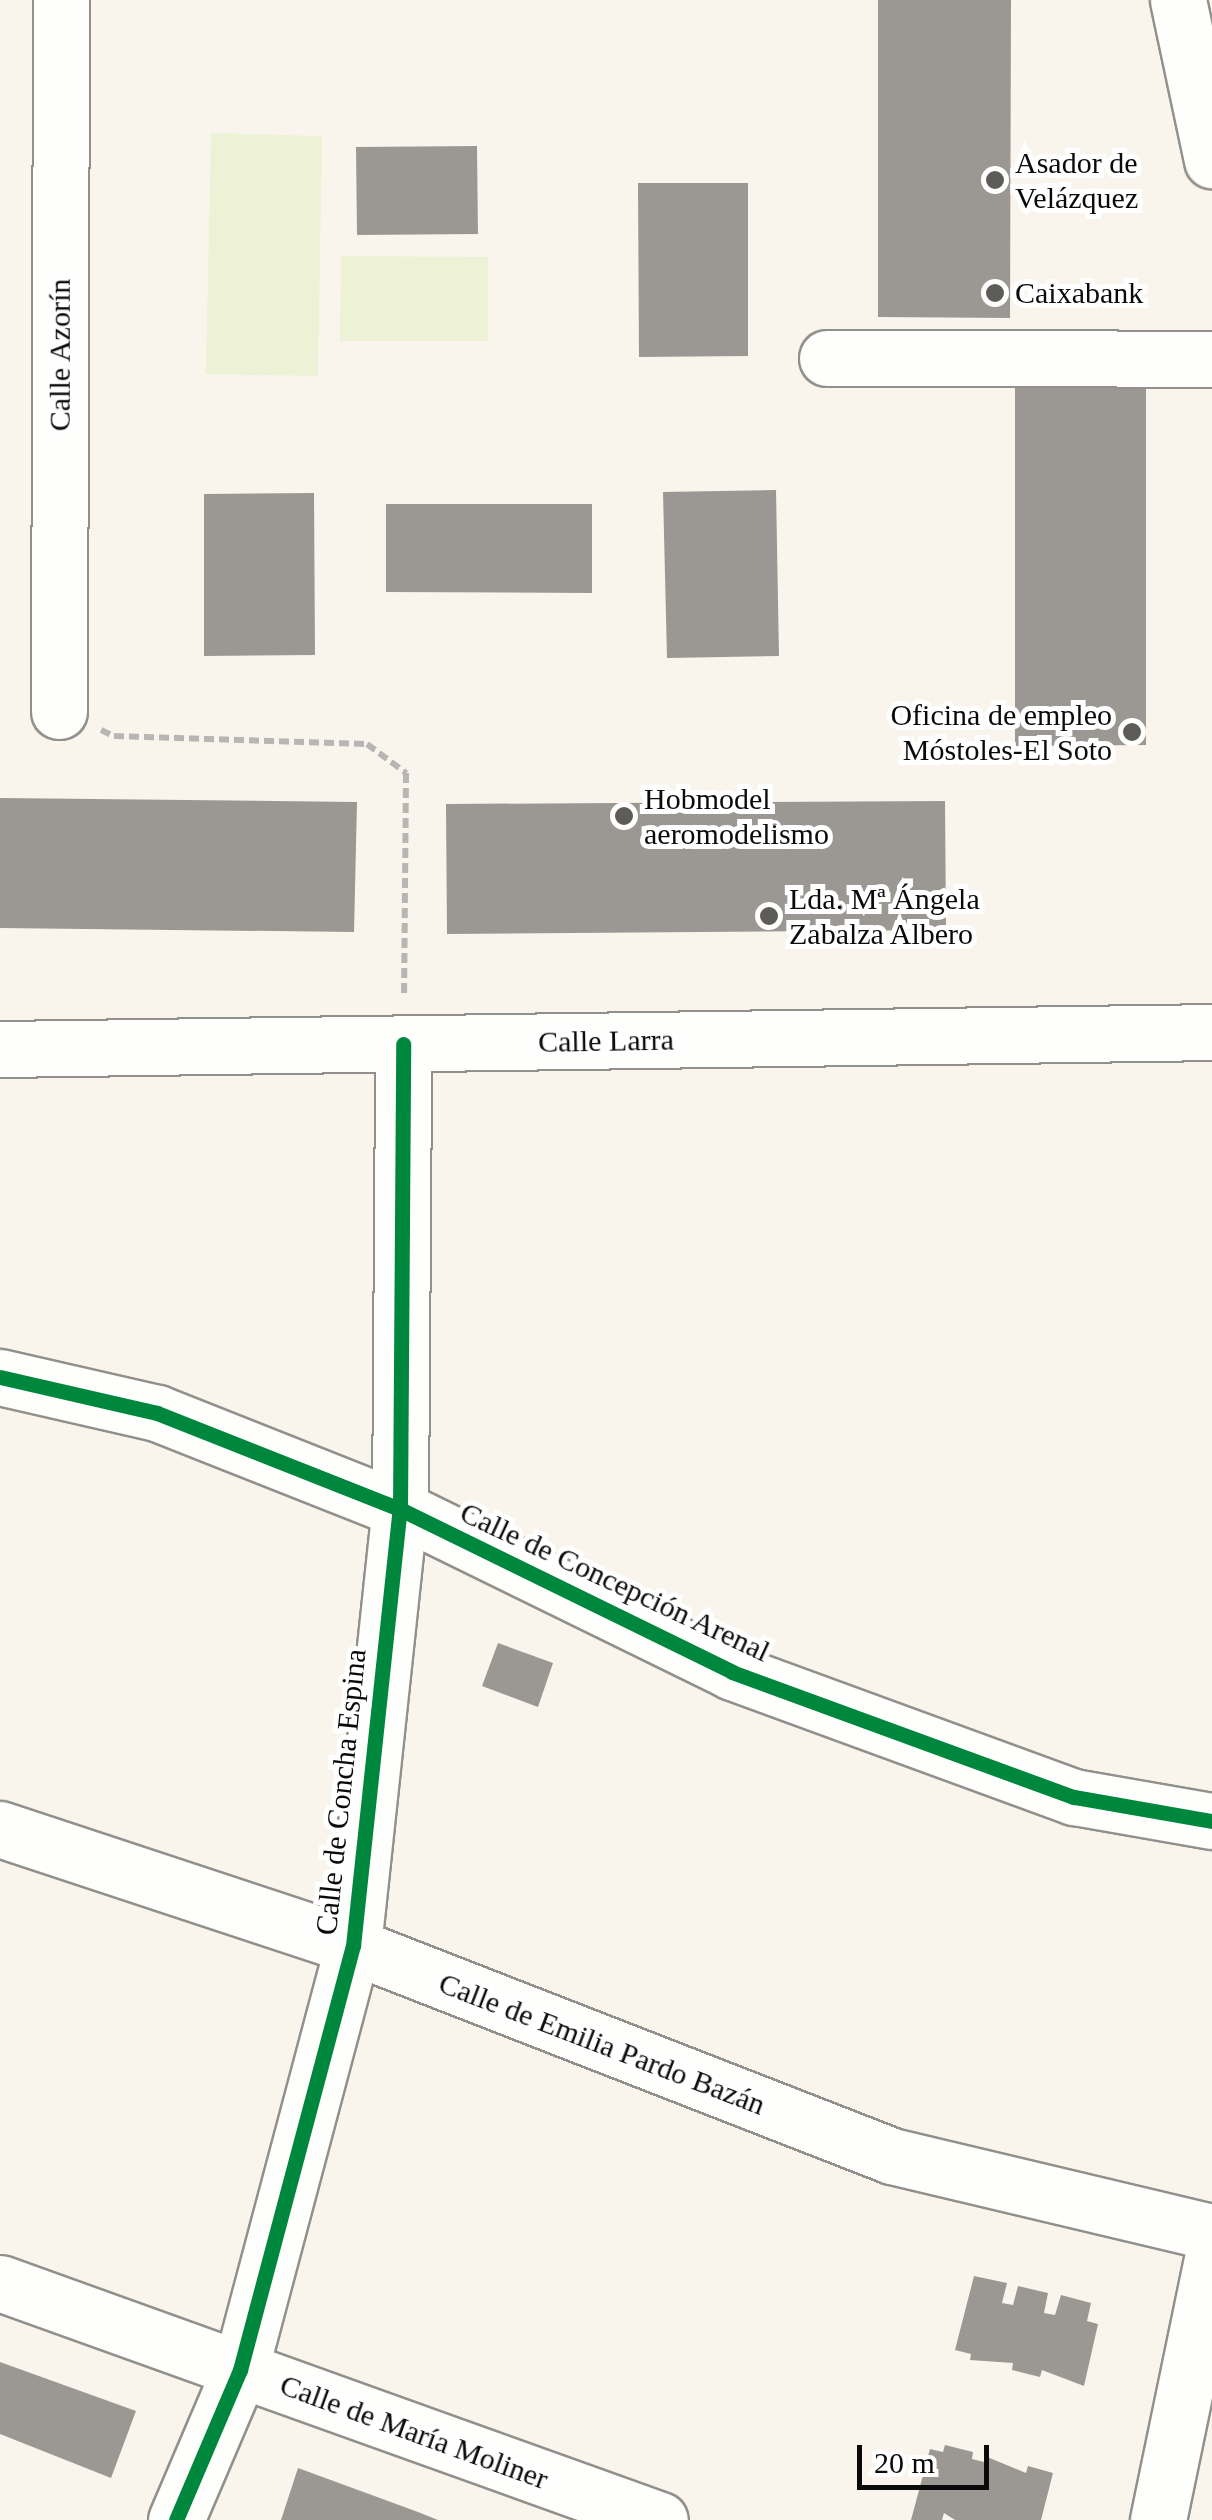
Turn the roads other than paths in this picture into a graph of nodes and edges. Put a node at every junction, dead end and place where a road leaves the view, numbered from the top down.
1 (62, 0) edge
2 (1178, 0) edge
3 (1212, 160) edge
4 (827, 358) dead end
5 (1212, 358) edge
6 (59, 710) road end
7 (1212, 1032) edge
8 (403, 1044) junction
9 (0, 1049) edge
10 (0, 1378) edge
11 (400, 1509) junction
12 (1212, 1821) edge
13 (0, 1829) edge
14 (353, 1946) junction
15 (1212, 2232) edge
16 (1212, 2260) edge
17 (0, 2283) edge
18 (240, 2370) junction
19 (176, 2520) edge
20 (660, 2520) edge
21 (1158, 2520) edge

1 - 6 street, Calle Azorín
2 - 3 street
4 - 5 street
7 - 8 street, Calle Larra
8 - 9 street, Calle Larra
8 - 11 street, Calle de Concha Espina
10 - 11 street, Calle de Concepción Arenal
11 - 12 street, Calle de Concepción Arenal
11 - 14 street, Calle de Concha Espina
13 - 14 street, Calle de Emilia Pardo Bazán
14 - 15 street, Calle de Emilia Pardo Bazán
14 - 18 street, Calle de Concha Espina
16 - 21 street
17 - 18 street, Calle de María Moliner
18 - 19 street, Calle de Concha Espina
18 - 20 street, Calle de María Moliner

